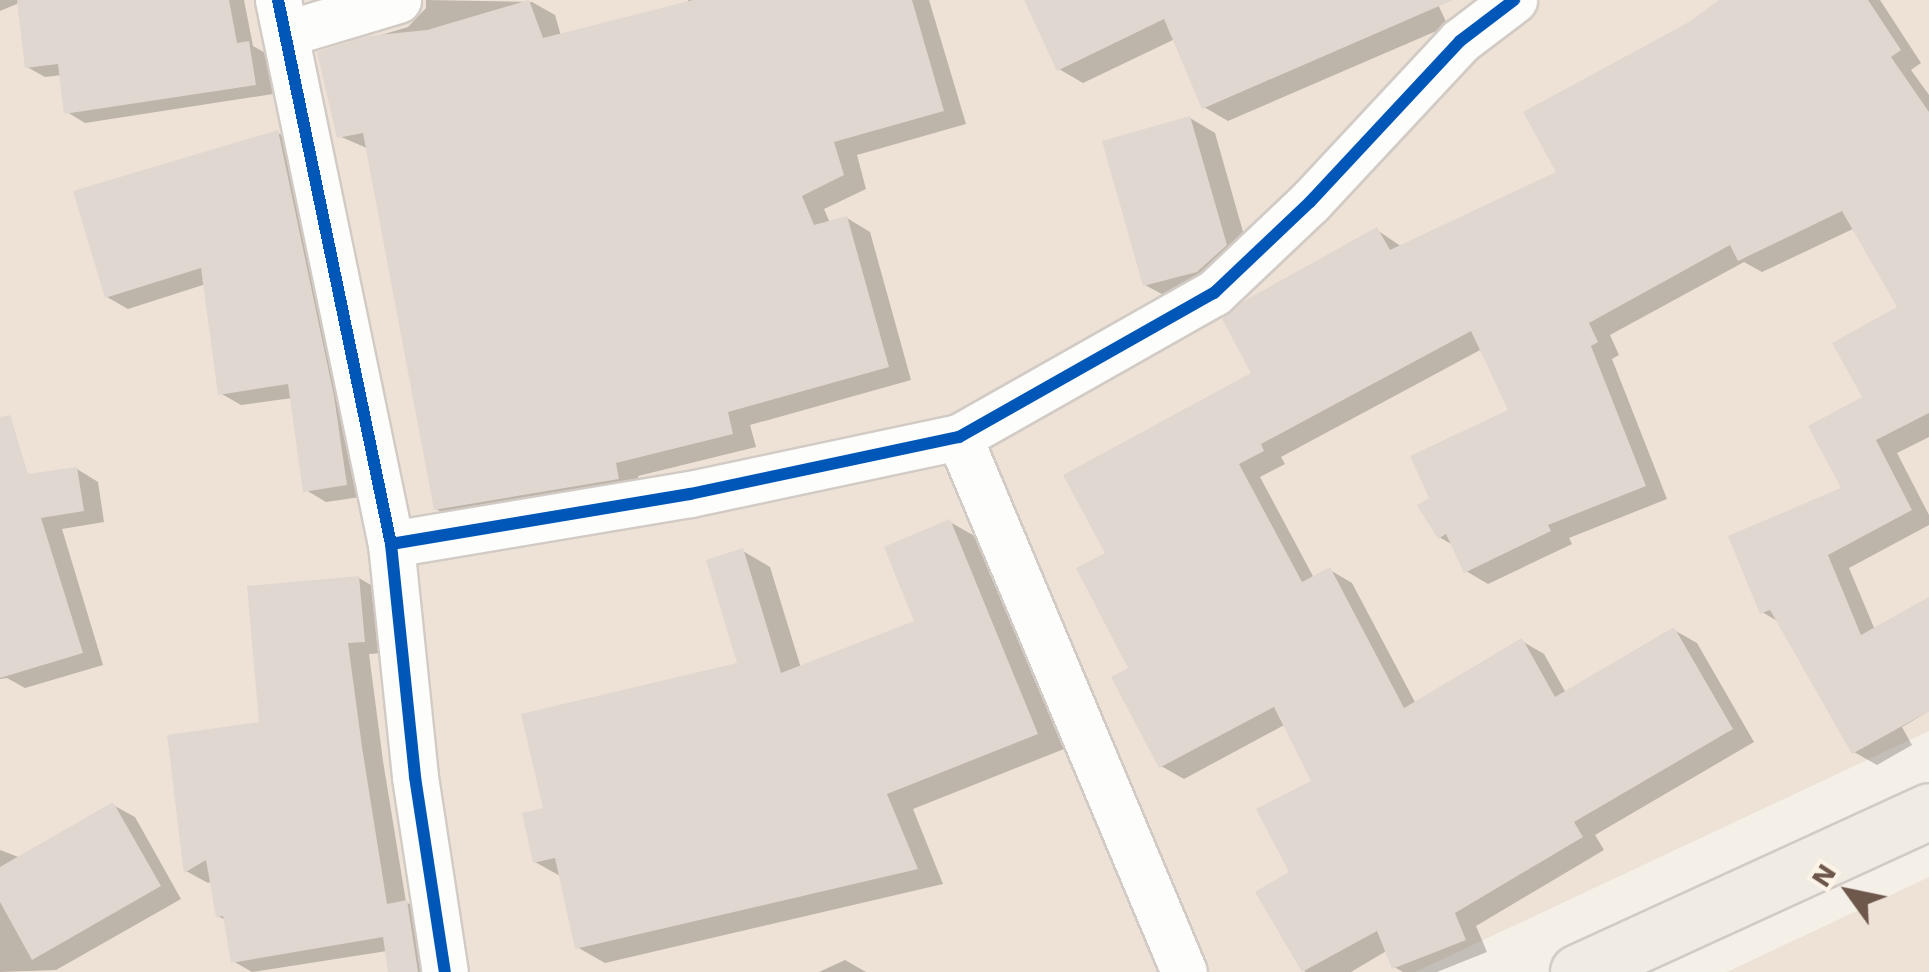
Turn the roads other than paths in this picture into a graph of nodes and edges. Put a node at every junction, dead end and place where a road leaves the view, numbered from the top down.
1 (398, 0) edge
2 (1514, 0) edge
3 (283, 16) edge
4 (958, 437) junction
5 (392, 544) junction
6 (1929, 810) edge
7 (445, 972) edge
8 (1184, 972) edge
9 (1578, 972) edge

1 - 3 street
2 - 4 street
3 - 5 street
4 - 5 street
4 - 8 street
5 - 7 street
6 - 9 main road

